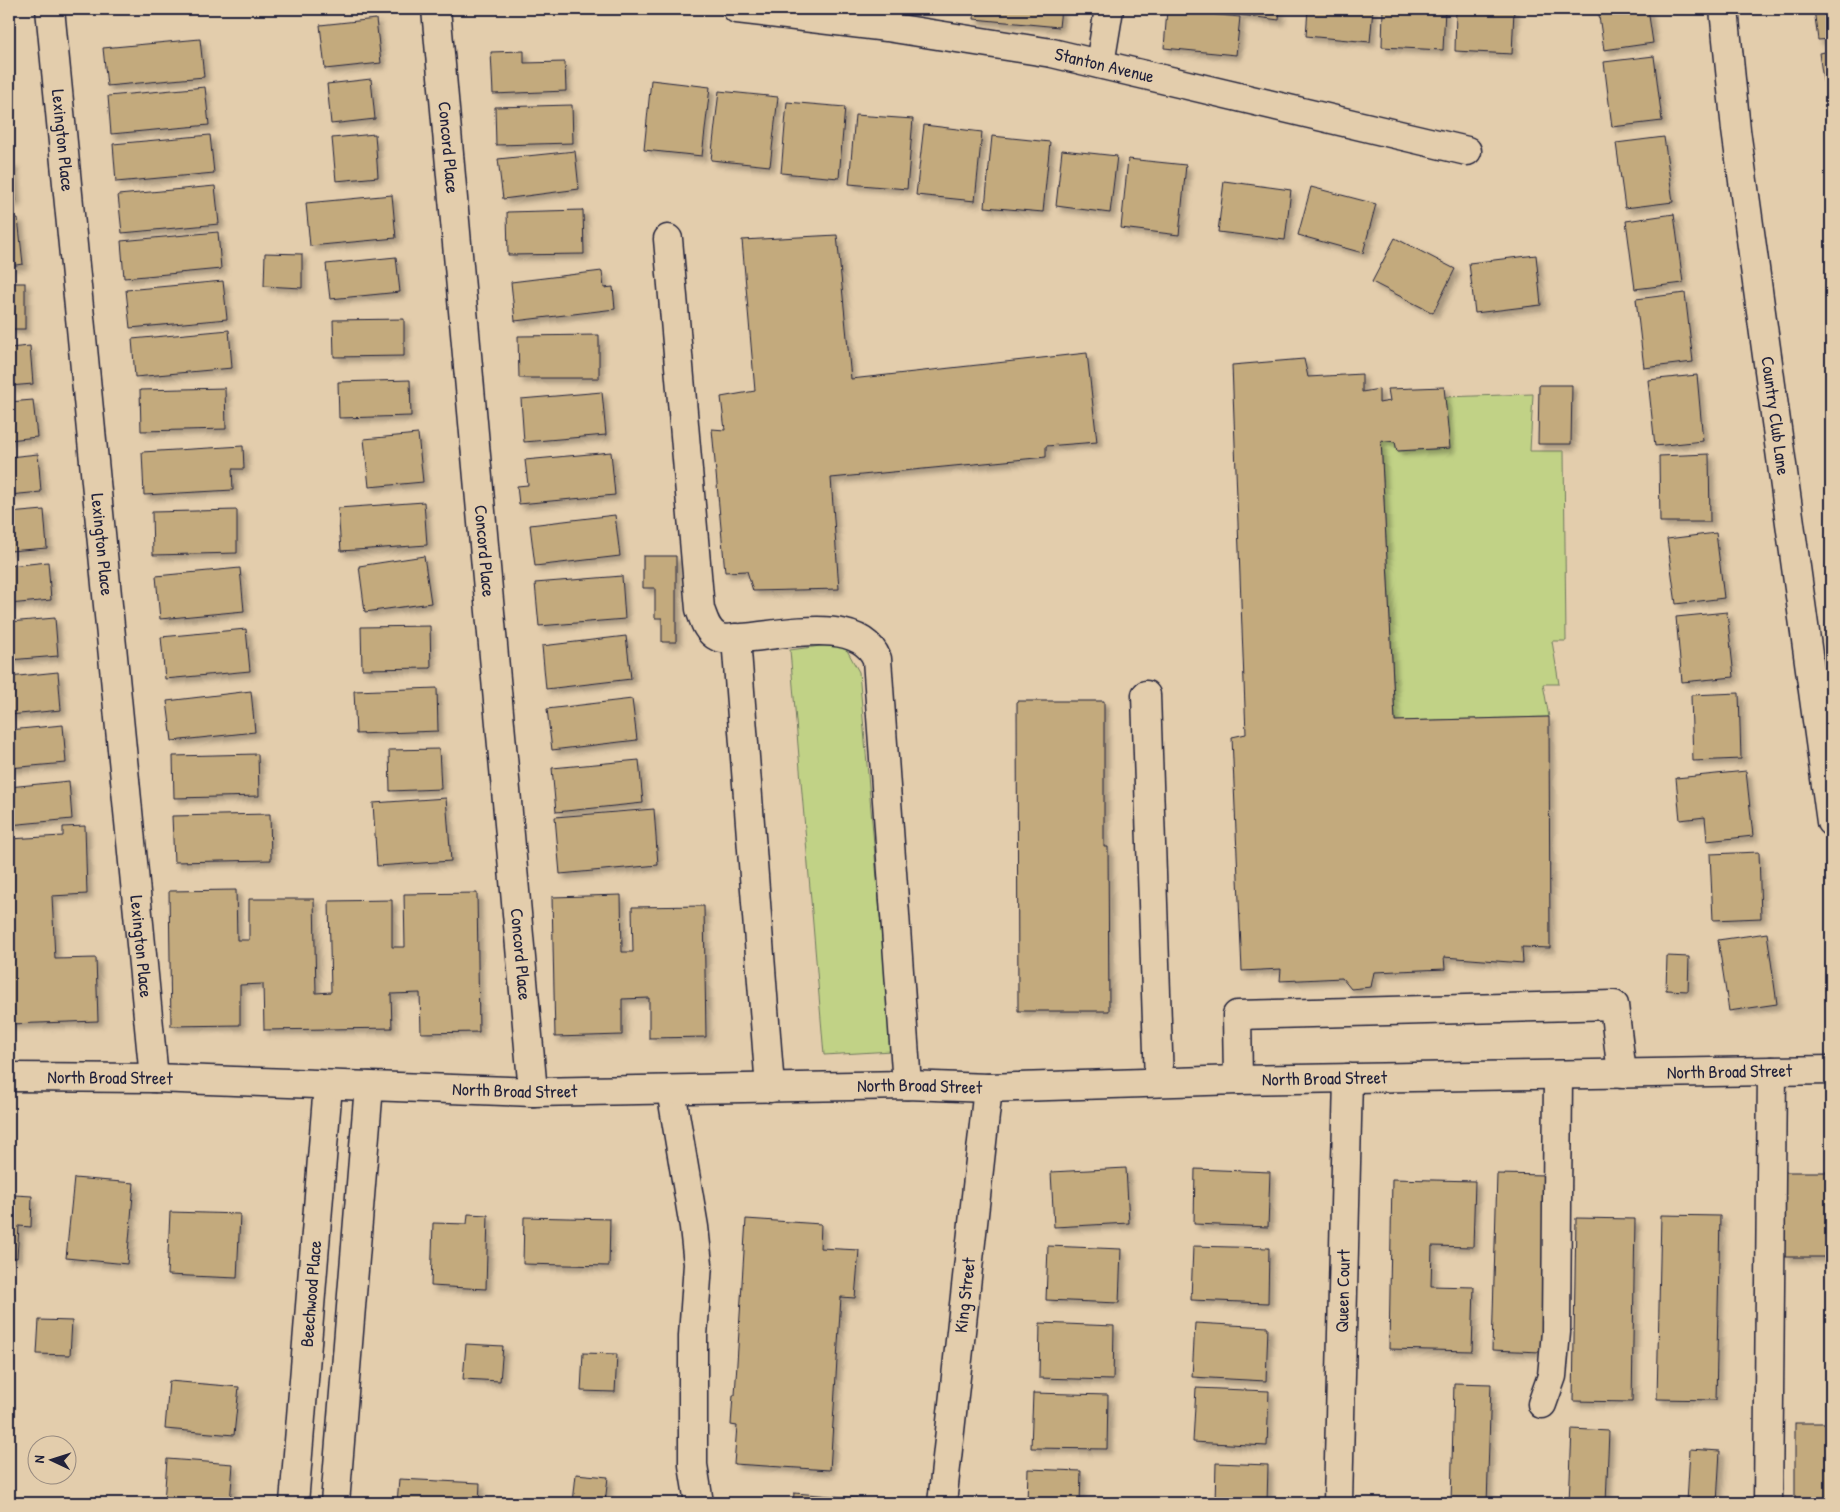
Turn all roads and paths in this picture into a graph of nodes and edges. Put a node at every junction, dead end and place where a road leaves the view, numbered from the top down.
1 (50, 9) edge
2 (436, 9) edge
3 (737, 9) edge
4 (1109, 9) edge
5 (1724, 9) edge
6 (1100, 64) junction
7 (1467, 150) dead end
8 (668, 239) dead end
9 (736, 638) junction
10 (1146, 696) dead end
11 (1831, 822) edge
12 (1831, 1070) edge
13 (1772, 1071) junction
14 (1622, 1074) junction
15 (1558, 1075) junction
16 (9, 1077) edge
17 (154, 1078) junction
18 (1348, 1078) junction
19 (1238, 1080) junction
20 (1159, 1082) junction
21 (328, 1085) junction
22 (907, 1085) junction
23 (369, 1086) junction
24 (770, 1088) junction
25 (988, 1088) junction
26 (671, 1090) junction
27 (533, 1092) junction
28 (305, 1374) junction
29 (345, 1379) junction
30 (1542, 1404) dead end
31 (294, 1503) edge
32 (335, 1503) edge
33 (698, 1503) edge
34 (942, 1503) edge
35 (1338, 1503) edge
36 (1768, 1503) edge

1 - 17 street, Lexington Place
2 - 27 street, Concord Place
3 - 6 street, Stanton Avenue
4 - 6 street
5 - 11 street, Country Club Lane
6 - 7 street, Stanton Avenue
8 - 9 street
9 - 22 street
9 - 24 street
10 - 20 street
12 - 13 street, North Broad Street
13 - 14 street, North Broad Street
13 - 36 street
14 - 15 street, North Broad Street
14 - 19 street
15 - 18 street, North Broad Street
15 - 30 street
16 - 17 street, North Broad Street
17 - 21 street, North Broad Street
18 - 19 street, North Broad Street
18 - 35 street, Queen Court
19 - 20 street, North Broad Street
20 - 25 street, North Broad Street
21 - 23 street, North Broad Street
21 - 28 street, Beechwood Place
22 - 24 street, North Broad Street
22 - 25 street, North Broad Street
23 - 27 street, North Broad Street
23 - 29 street
24 - 26 street, North Broad Street
25 - 34 street, King Street
26 - 27 street, North Broad Street
26 - 33 street
28 - 29 street
28 - 31 street, Beechwood Place
29 - 32 street

